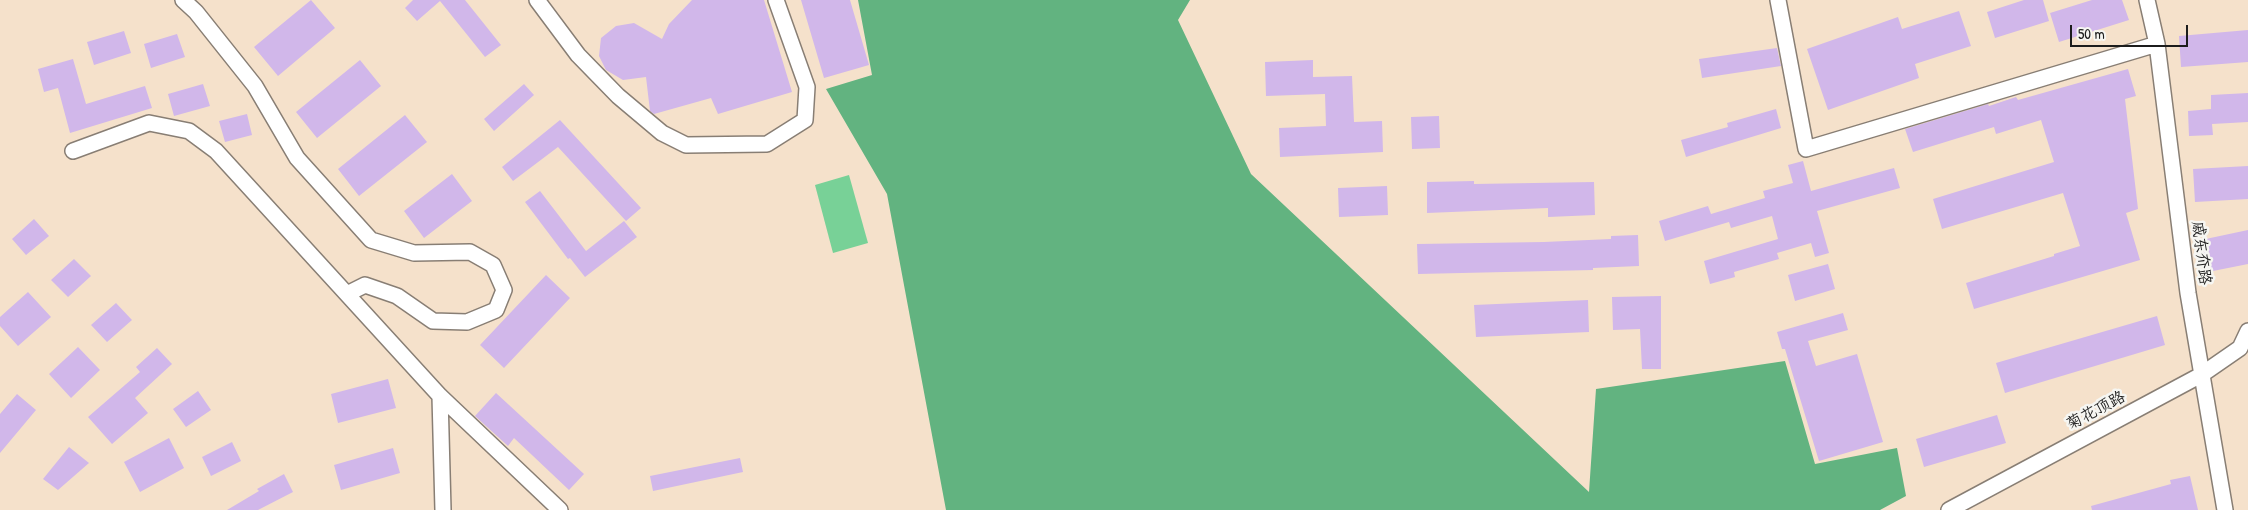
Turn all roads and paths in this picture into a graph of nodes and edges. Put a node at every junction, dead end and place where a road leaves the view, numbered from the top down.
1 (183, 0) edge
2 (537, 0) edge
3 (776, 0) edge
4 (1778, 0) edge
5 (2147, 0) edge
6 (2157, 44) junction
7 (73, 151) dead end
8 (347, 294) junction
9 (2248, 331) edge
10 (2201, 375) junction
11 (440, 396) junction
12 (444, 510) edge
13 (560, 510) edge
14 (1949, 510) edge
15 (2224, 510) edge

1 - 8 street
2 - 3 street
4 - 6 street
5 - 6 street, 戚东夼路
6 - 10 street, 戚东夼路
7 - 8 street
8 - 11 street
9 - 10 street, 菊花顶路
10 - 14 street, 菊花顶路
10 - 15 street, 戚东夼路
11 - 12 street
11 - 13 street

